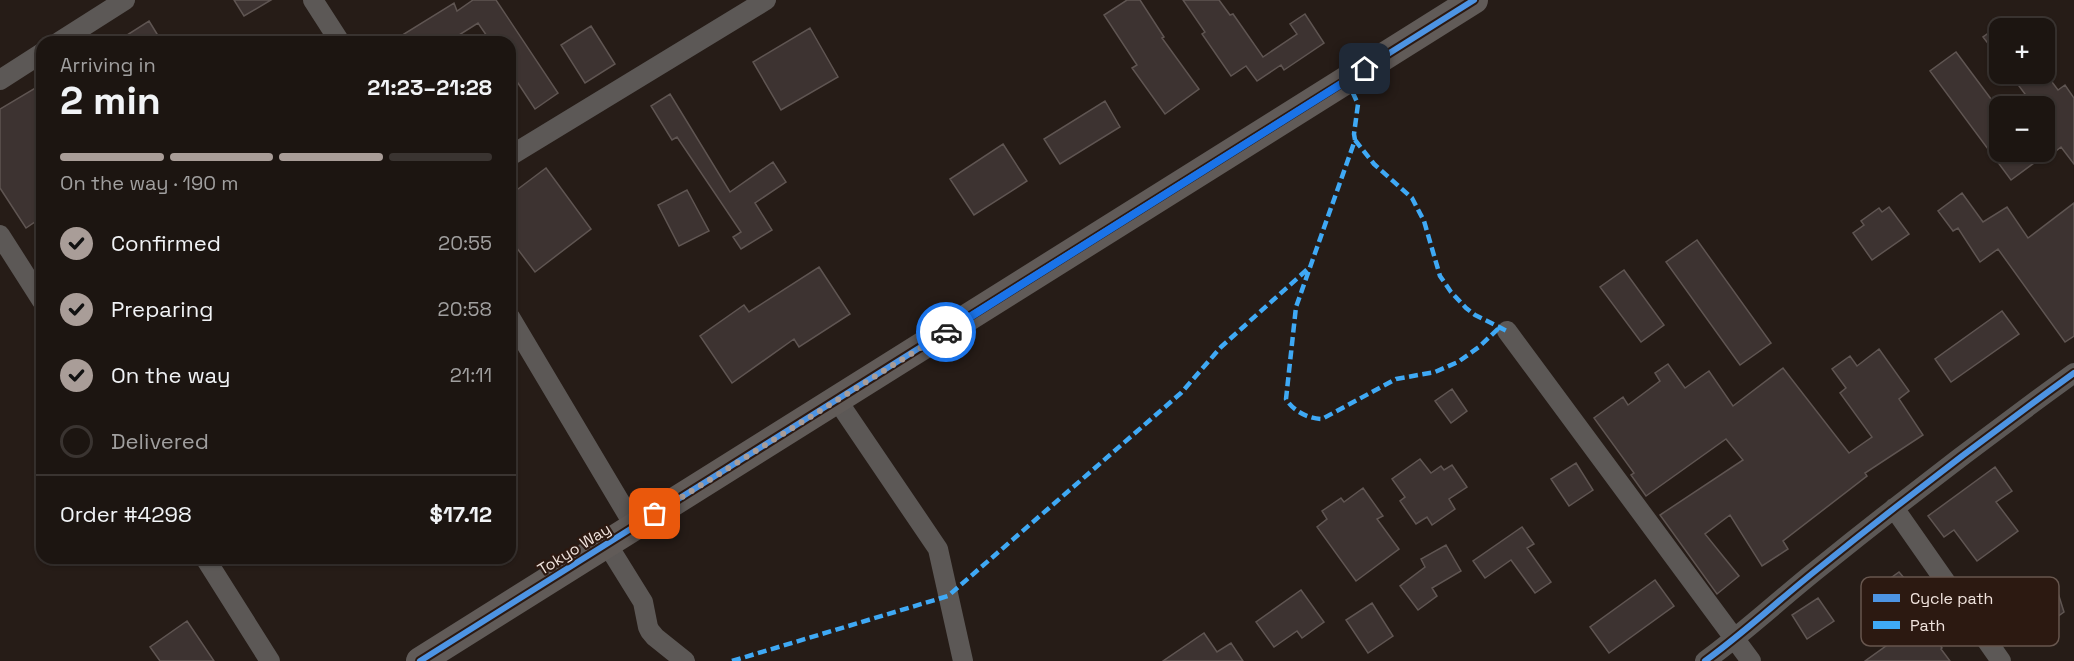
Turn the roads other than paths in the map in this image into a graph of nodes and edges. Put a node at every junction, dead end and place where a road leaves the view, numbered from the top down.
1 (125, 0) edge
2 (313, 0) edge
3 (766, 0) edge
4 (1474, 0) edge
5 (68, 36) edge
6 (336, 36) edge
7 (36, 57) edge
8 (0, 80) edge
9 (516, 152) edge
10 (0, 234) edge
11 (36, 291) edge
12 (516, 327) edge
13 (1507, 331) dead end
14 (2074, 373) edge
15 (837, 400) junction
16 (1894, 508) junction
17 (635, 527) junction
18 (607, 544) junction
19 (209, 564) edge
20 (1942, 577) edge
21 (1734, 640) junction
22 (1991, 646) edge
23 (270, 661) edge
24 (420, 661) edge
25 (685, 661) edge
26 (963, 661) edge
27 (1705, 661) edge
28 (1750, 661) edge
29 (2001, 661) edge

1 - 5 street
2 - 6 street
3 - 9 street
4 - 15 street, Tokyo Way
7 - 8 street
10 - 11 street
12 - 17 street
13 - 21 street
14 - 16 street
15 - 17 street, Tokyo Way
15 - 26 street
16 - 20 street
16 - 21 street
17 - 18 street, Tokyo Way
18 - 24 street, Tokyo Way
18 - 25 street
19 - 23 street
21 - 27 street
21 - 28 street
22 - 29 street

